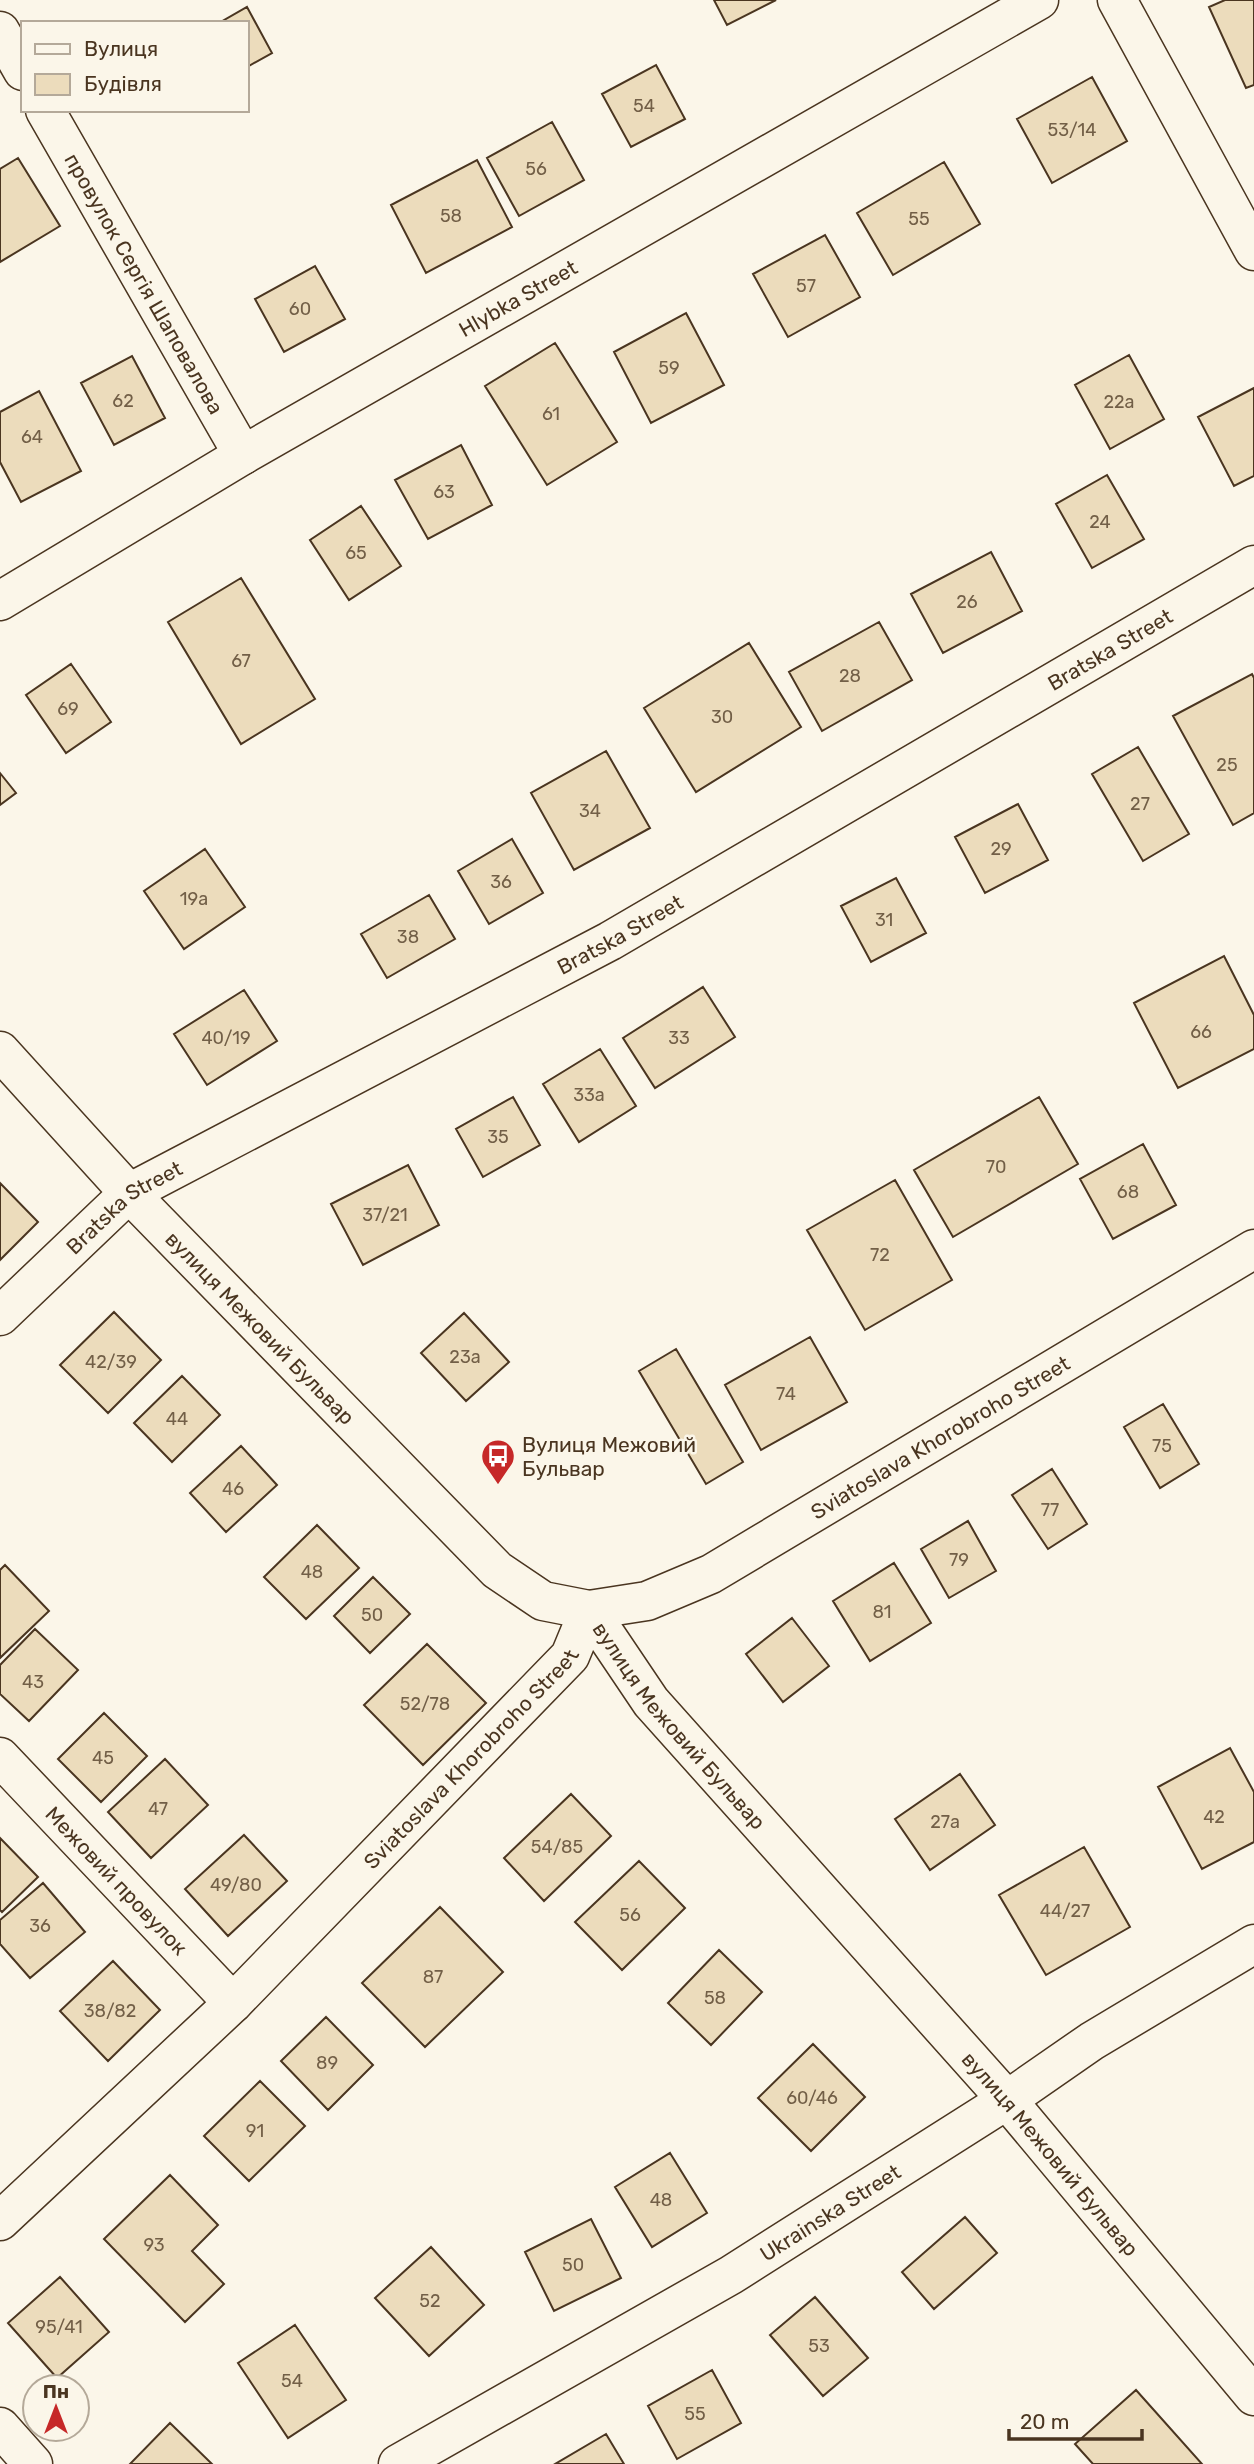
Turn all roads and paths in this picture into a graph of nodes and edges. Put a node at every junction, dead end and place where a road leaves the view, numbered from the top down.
1 (1039, 0) edge
2 (1117, 0) edge
3 (0, 31) edge
4 (21, 68) edge
5 (47, 112) edge
6 (1254, 251) edge
7 (243, 455) junction
8 (1254, 565) edge
9 (0, 601) edge
10 (0, 1051) edge
11 (130, 1193) junction
12 (1254, 1249) edge
13 (0, 1316) edge
14 (589, 1610) junction
15 (0, 1757) edge
16 (1254, 1944) edge
17 (233, 2003) junction
18 (1007, 2100) junction
19 (0, 2221) edge
20 (1254, 2396) edge
21 (0, 2427) edge
22 (33, 2464) edge
23 (398, 2464) edge

1 - 7 street, Hlybka Street
2 - 6 street
3 - 4 street
5 - 7 street, провулок Сергія Шаповалова
7 - 9 street, Hlybka Street
8 - 11 street, Bratska Street
10 - 11 street, вулиця Межовий Бульвар
11 - 13 street, Bratska Street
11 - 14 street, вулиця Межовий Бульвар
12 - 14 street, Sviatoslava Khorobroho Street
14 - 17 street, Sviatoslava Khorobroho Street
14 - 18 street, вулиця Межовий Бульвар
15 - 17 street, Межовий провулок
16 - 18 street, Ukrainska Street
17 - 19 street, Sviatoslava Khorobroho Street
18 - 20 street, вулиця Межовий Бульвар
18 - 23 street, Ukrainska Street
21 - 22 street

